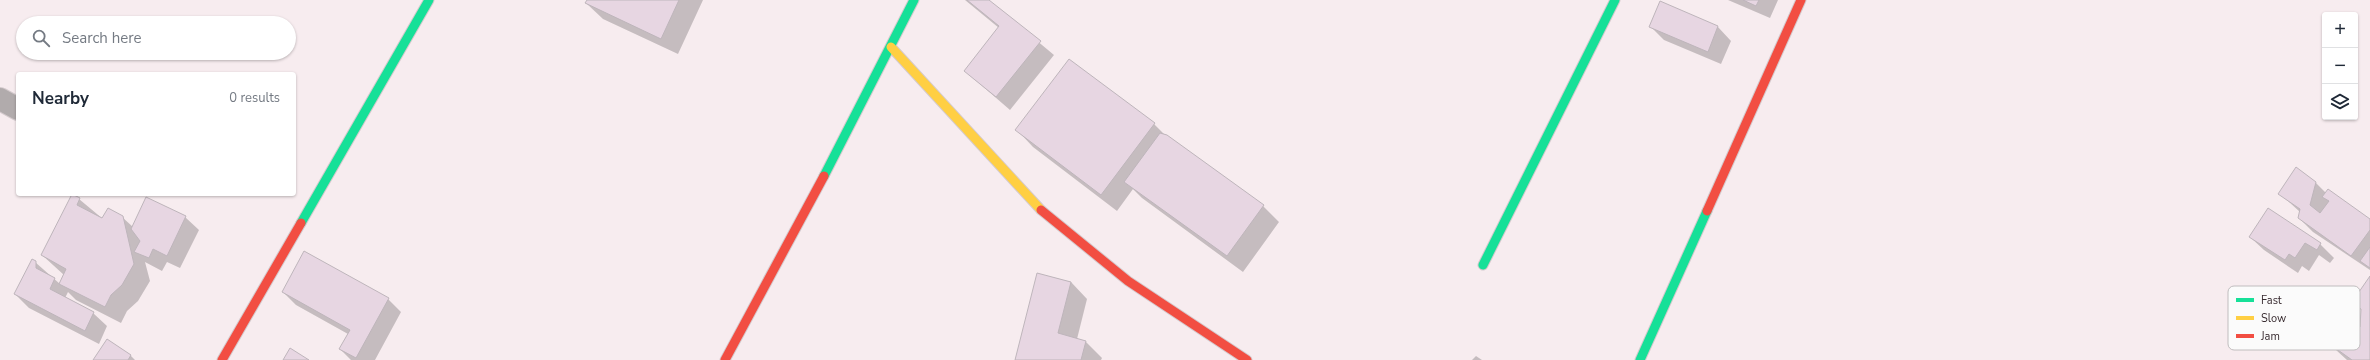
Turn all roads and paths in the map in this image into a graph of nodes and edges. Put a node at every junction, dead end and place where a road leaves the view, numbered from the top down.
1 (429, 0) edge
2 (914, 0) edge
3 (1615, 0) edge
4 (1801, 0) edge
5 (891, 47) junction
6 (0, 99) edge
7 (16, 108) edge
8 (1483, 265) dead end
9 (222, 360) edge
10 (725, 360) edge
11 (1247, 360) edge
12 (1640, 360) edge

1 - 9 street
2 - 5 street
3 - 8 street
4 - 12 street
5 - 10 street
5 - 11 street
6 - 7 street

